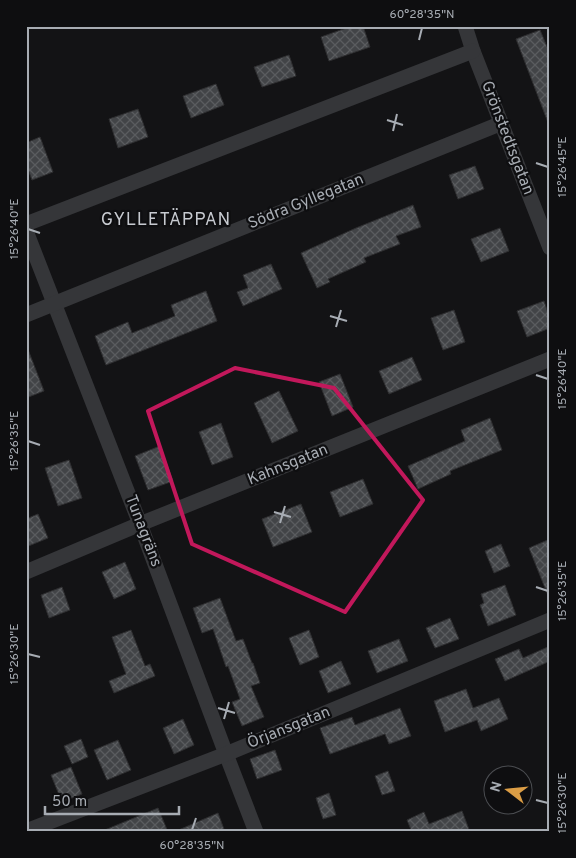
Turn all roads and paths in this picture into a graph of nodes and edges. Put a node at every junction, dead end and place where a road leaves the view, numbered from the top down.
1 (465, 26) edge
2 (473, 51) junction
3 (502, 123) junction
4 (26, 224) edge
5 (26, 232) edge
6 (550, 248) edge
7 (54, 303) junction
8 (26, 314) edge
9 (550, 359) edge
10 (140, 524) junction
11 (26, 572) edge
12 (550, 620) edge
13 (226, 754) junction
14 (26, 831) edge
15 (256, 832) edge

1 - 2 street, Grönstedtsgatan
2 - 3 street, Grönstedtsgatan
2 - 4 street
3 - 6 street, Grönstedtsgatan
3 - 7 street, Södra Gyllegatan
5 - 7 street, Tunagräns
7 - 8 street, Södra Gyllegatan
7 - 10 street, Tunagräns
9 - 10 street, Kahnsgatan
10 - 11 street, Kahnsgatan
10 - 13 street, Tunagräns
12 - 13 street, Örjansgatan
13 - 14 street, Örjansgatan
13 - 15 street, Tunagräns

